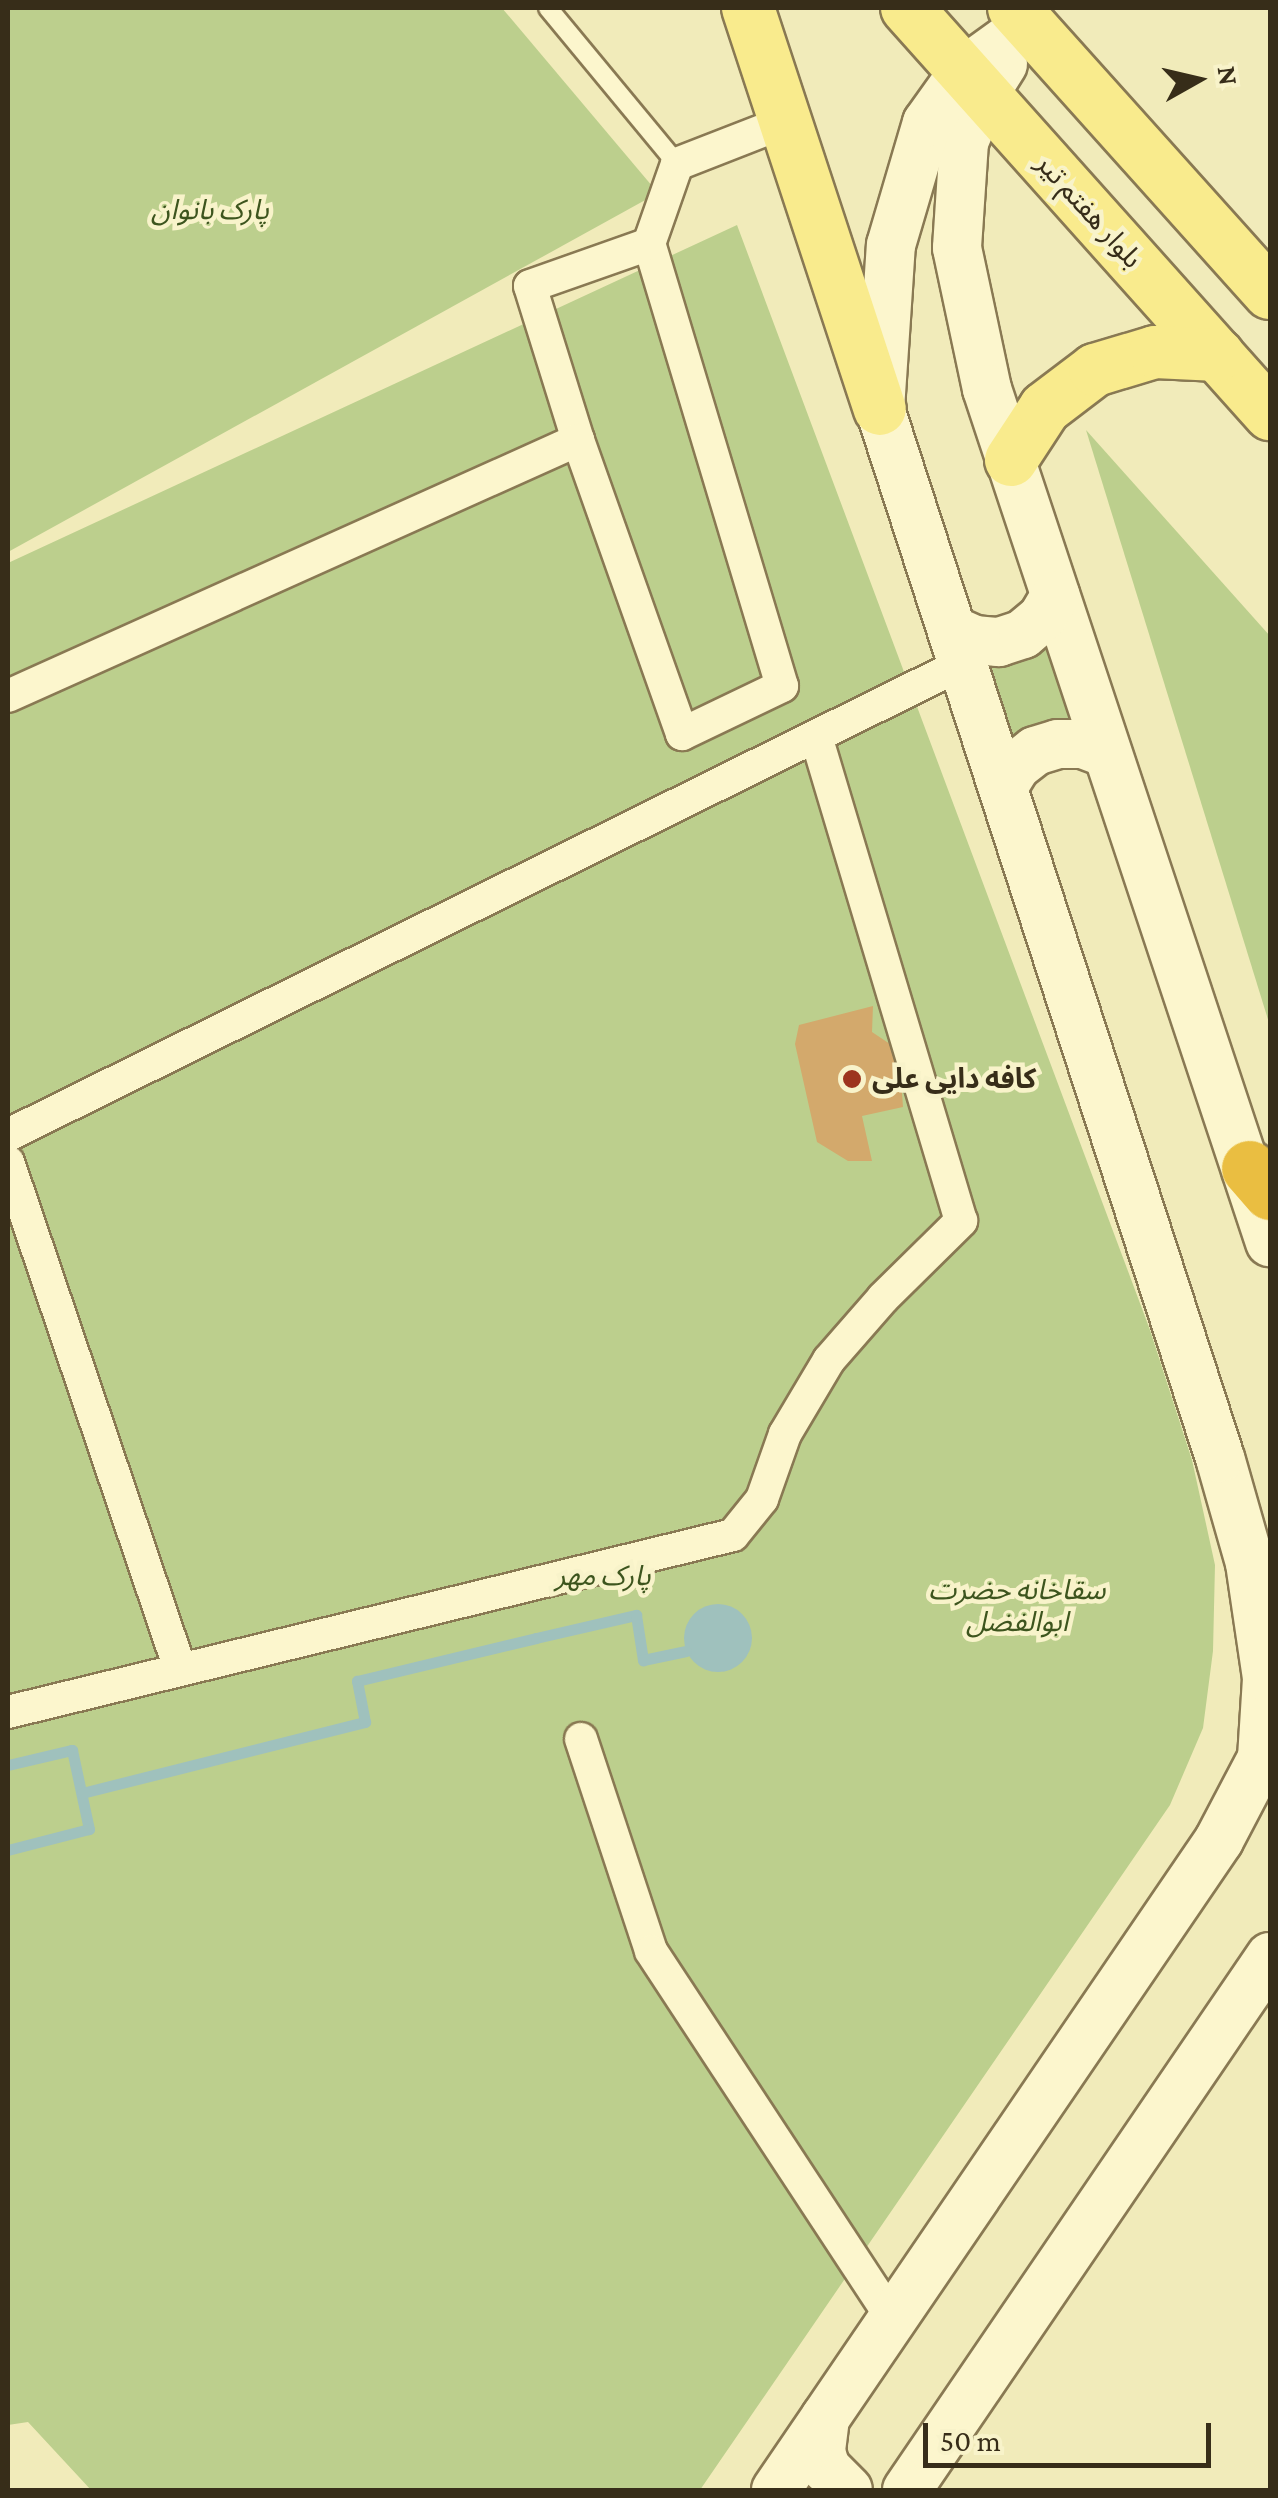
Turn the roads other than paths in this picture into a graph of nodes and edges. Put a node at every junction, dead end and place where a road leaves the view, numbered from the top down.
1 (548, 8) edge
2 (748, 8) edge
3 (906, 8) edge
4 (1030, 13) edge
5 (974, 82) junction
6 (786, 122) junction
7 (677, 164) junction
8 (649, 244) junction
9 (1270, 294) edge
10 (1218, 355) junction
11 (880, 410) junction
12 (1270, 414) edge
13 (578, 440) junction
14 (1010, 460) junction
15 (1055, 596) junction
16 (957, 647) junction
17 (8, 696) edge
18 (816, 736) junction
19 (1106, 753) junction
20 (1003, 787) junction
21 (8, 1135) edge
22 (8, 1162) edge
23 (1260, 1180) edge
24 (1270, 1242) edge
25 (180, 1669) junction
26 (8, 1712) edge
27 (581, 1739) dead end
28 (1270, 1957) edge
29 (893, 2318) junction
30 (826, 2418) junction
31 (908, 2487) edge
32 (776, 2490) edge
33 (848, 2490) edge

1 - 7 lane
2 - 6 main road
3 - 5 main road, بلوار هفتم تیر
4 - 5 street
4 - 9 main road
5 - 10 main road, بلوار هفتم تیر
5 - 11 street
5 - 14 street
6 - 7 street
6 - 11 main road
7 - 8 street
8 - 13 street
8 - 13 street
10 - 12 main road, بلوار هفتم تیر
10 - 14 main road
11 - 16 street
13 - 17 street
14 - 15 street
15 - 16 street
15 - 19 street
16 - 18 street
16 - 20 street
18 - 21 street
18 - 25 street
19 - 20 street
19 - 23 street
20 - 29 street
22 - 25 street
23 - 24 street
25 - 26 street
27 - 29 street
28 - 31 street
29 - 30 street
30 - 32 street
30 - 33 street

